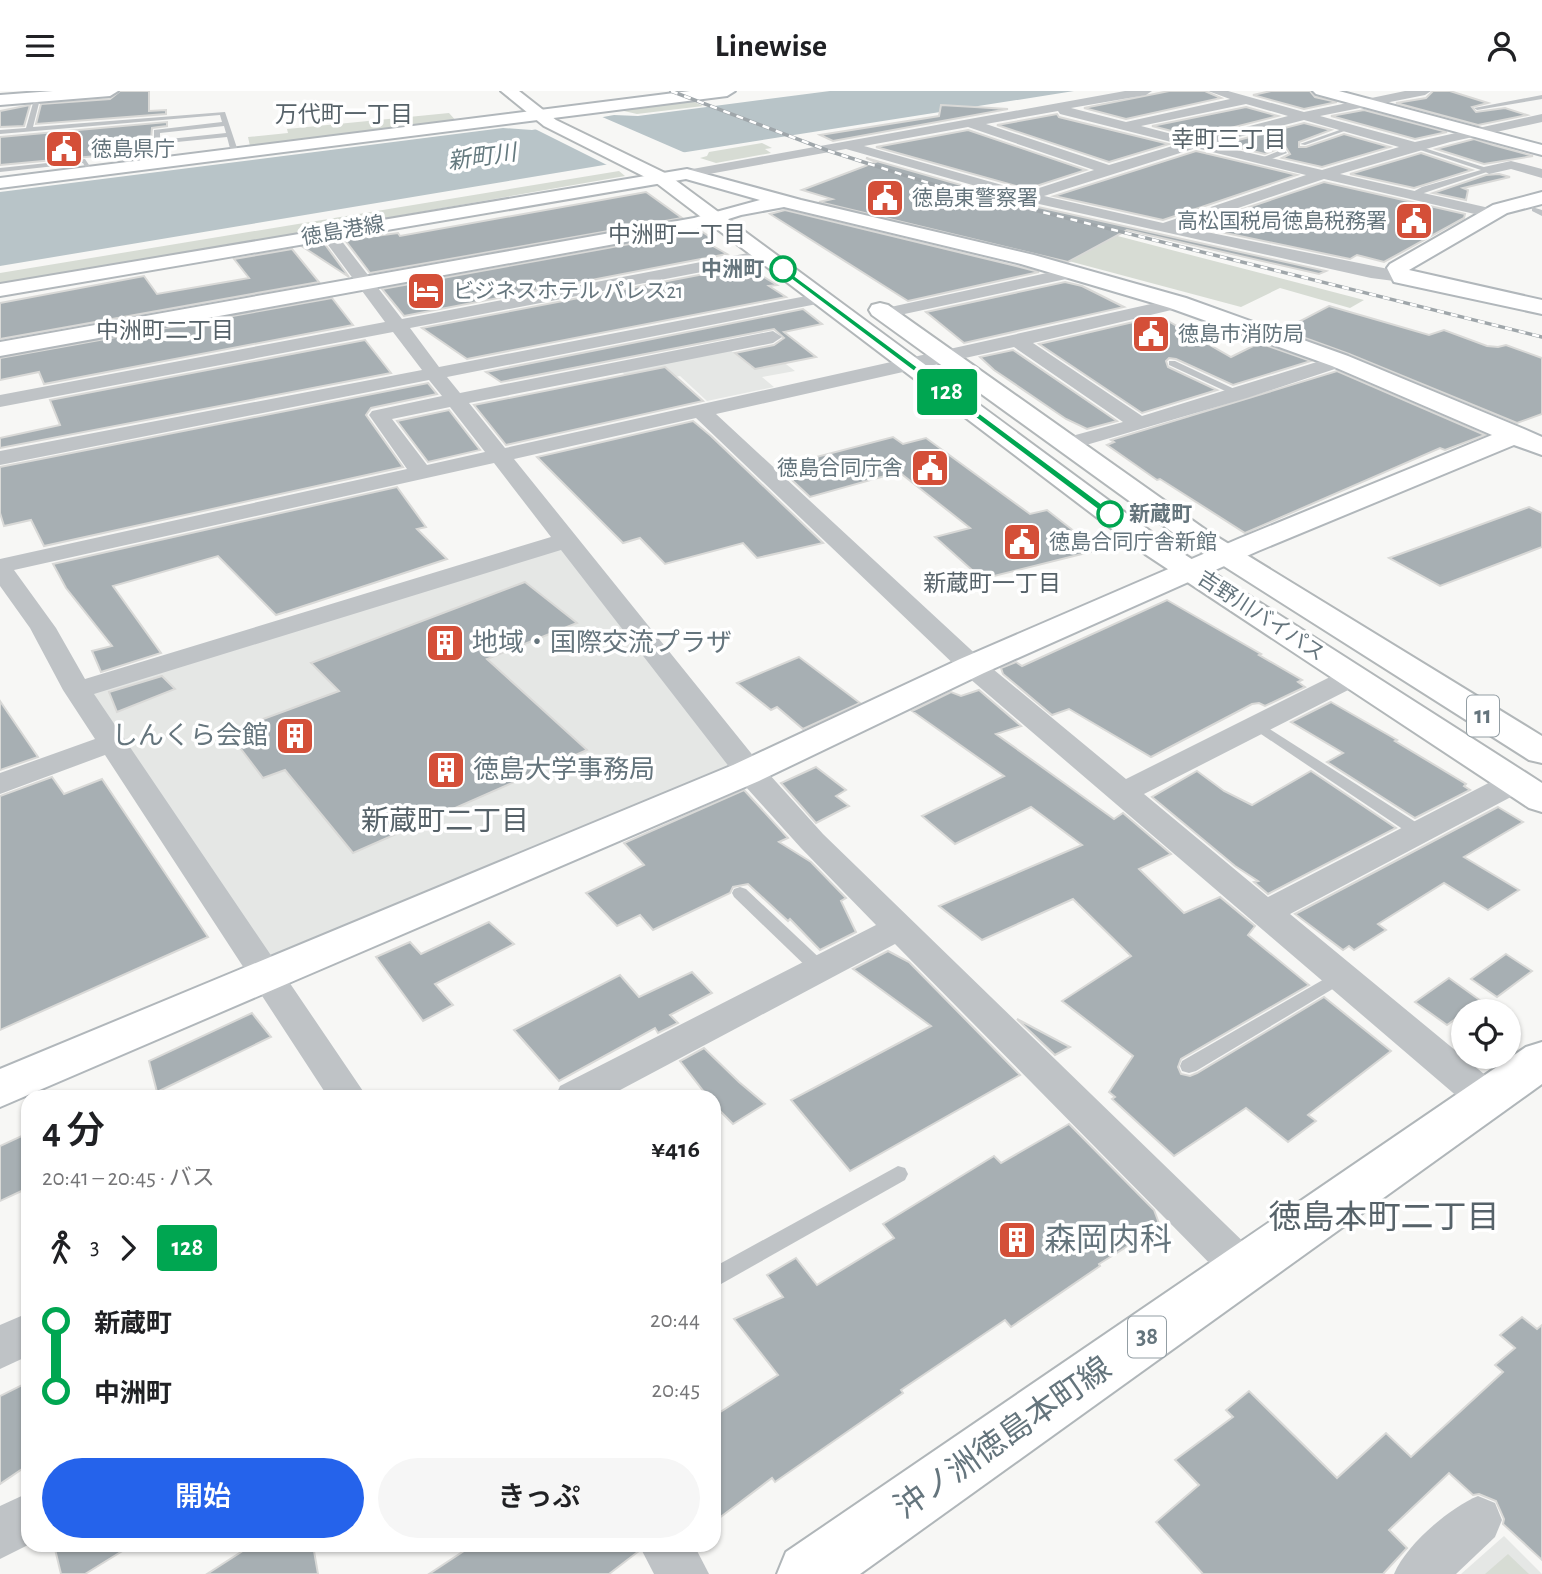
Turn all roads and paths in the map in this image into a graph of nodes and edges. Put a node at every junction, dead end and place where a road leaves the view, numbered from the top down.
1 (108, 91) edge
2 (509, 91) edge
3 (727, 91) edge
4 (1146, 91) edge
5 (1214, 91) edge
6 (1425, 91) edge
7 (1328, 92) edge
8 (1542, 97) edge
9 (549, 98) dead end
10 (0, 100) edge
11 (1246, 100) junction
12 (1363, 102) junction
13 (36, 103) dead end
14 (1056, 108) junction
15 (1477, 108) dead end
16 (1306, 117) junction
17 (581, 118) junction
18 (1542, 118) edge
19 (543, 119) junction
20 (967, 123) junction
21 (226, 124) junction
22 (1125, 126) junction
23 (1350, 128) junction
24 (29, 130) junction
25 (1470, 131) junction
26 (0, 132) edge
27 (229, 135) junction
28 (843, 144) junction
29 (1197, 144) junction
30 (1303, 144) dead end
31 (1416, 147) junction
32 (1542, 150) edge
33 (1284, 151) dead end
34 (235, 154) junction
35 (667, 159) dead end
36 (1260, 160) junction
37 (88, 167) junction
38 (1107, 169) junction
39 (0, 170) edge
40 (1489, 170) junction
41 (687, 174) junction
42 (1542, 174) edge
43 (1322, 175) junction
44 (661, 178) junction
45 (0, 183) edge
46 (1029, 196) junction
47 (1412, 196) junction
48 (797, 205) junction
49 (1539, 205) edge
50 (1493, 213) junction
51 (726, 214) junction
52 (1166, 227) junction
53 (328, 234) junction
54 (764, 255) junction
55 (1074, 272) junction
56 (1402, 277) junction
57 (367, 282) junction
58 (0, 290) edge
59 (831, 290) junction
60 (863, 297) dead end
61 (1178, 303) junction
62 (1542, 307) edge
63 (886, 313) junction
64 (399, 325) junction
65 (774, 337) dead end
66 (1017, 341) junction
67 (0, 349) edge
68 (945, 356) junction
69 (1340, 361) junction
70 (1172, 363) dead end
71 (910, 364) junction
72 (434, 373) junction
73 (1240, 394) junction
74 (455, 400) junction
75 (0, 401) edge
76 (702, 412) junction
77 (1140, 424) junction
78 (1528, 441) edge
79 (1069, 444) junction
80 (502, 456) junction
81 (0, 458) edge
82 (422, 474) junction
83 (567, 540) junction
84 (1226, 555) junction
85 (1191, 570) junction
86 (4, 581) edge
87 (972, 666) junction
88 (1353, 676) junction
89 (78, 690) junction
90 (1257, 725) junction
91 (113, 742) junction
92 (1542, 752) edge
93 (748, 771) junction
94 (1515, 782) junction
95 (0, 784) edge
96 (1123, 793) junction
97 (1542, 800) edge
98 (1419, 832) junction
99 (740, 893) dead end
100 (1265, 913) junction
101 (900, 927) junction
102 (820, 969) junction
103 (269, 975) junction
104 (1340, 976) junction
105 (1542, 1060) edge
106 (1189, 1066) dead end
107 (0, 1089) edge
108 (343, 1090) edge
109 (587, 1090) edge
110 (1486, 1099) junction
111 (898, 1174) dead end
112 (1244, 1270) junction
113 (721, 1274) edge
114 (21, 1337) edge
115 (0, 1348) edge
116 (1478, 1520) dead end
117 (21, 1521) edge
118 (0, 1534) edge
119 (669, 1552) edge
120 (684, 1574) edge
121 (808, 1574) edge
122 (1419, 1574) edge

1 - 10 main road
2 - 19 main road, 吉野川バイパス
3 - 17 main road
4 - 14 street
5 - 11 street
6 - 12 street
7 - 12 main road
8 - 15 lane
9 - 17 main road
11 - 16 street
11 - 22 street
12 - 16 street
12 - 25 main road
13 - 24 lane
14 - 20 street
14 - 22 street
16 - 23 street
16 - 29 street
17 - 19 main road
18 - 25 street
19 - 34 main road
19 - 44 main road, 吉野川バイパス / 11
20 - 28 street
20 - 38 street
21 - 24 lane
21 - 27 lane
21 - 27 lane
22 - 29 street
23 - 30 lane
23 - 31 street
24 - 26 lane
25 - 31 street
25 - 32 main road
27 - 34 lane
28 - 41 street
28 - 46 street
29 - 36 street
29 - 38 street
31 - 40 lane
31 - 43 street
33 - 36 lane
34 - 37 main road
35 - 41 main road, 吉野川バイパス / 11
36 - 43 street
37 - 39 lane
37 - 45 main road
38 - 46 street
40 - 42 street
40 - 47 lane
41 - 44 main road, 徳島港線
41 - 48 main road
41 - 51 main road, 吉野川バイパス / 11
43 - 47 street
43 - 52 street
44 - 51 main road, 吉野川バイパス / 11
44 - 53 main road, 徳島港線
46 - 52 street
47 - 50 street
48 - 51 main road
48 - 55 main road
49 - 50 main road
50 - 56 main road
51 - 54 main road, 吉野川バイパス / 11
51 - 57 main road
51 - 59 main road, 吉野川バイパス / 11
52 - 56 street
53 - 57 street
53 - 58 main road, 徳島港線
54 - 59 main road, 吉野川バイパス / 11
54 - 64 street
55 - 61 main road
55 - 63 street
56 - 62 main road
57 - 64 street
57 - 67 main road
59 - 71 main road, 吉野川バイパス / 11
59 - 72 street
60 - 63 main road, 吉野川バイパス / 11
61 - 66 street
61 - 69 main road
63 - 68 main road, 吉野川バイパス / 11
64 - 72 street
64 - 75 street
65 - 74 street
66 - 68 street
66 - 77 street
68 - 71 street
68 - 79 main road, 吉野川バイパス / 11
69 - 73 street
69 - 78 main road
70 - 73 lane
71 - 76 street
71 - 85 main road, 吉野川バイパス / 11
72 - 74 street
72 - 81 street
73 - 77 street
74 - 80 street
74 - 82 street
76 - 80 street
76 - 87 street
77 - 79 street
78 - 84 main road
79 - 84 main road, 吉野川バイパス / 11
80 - 82 street
80 - 83 street
82 - 86 street
83 - 89 street
83 - 93 street
84 - 85 main road
84 - 92 main road, 吉野川バイパス / 11
85 - 87 main road
85 - 88 main road, 吉野川バイパス / 11
86 - 89 street
87 - 93 main road
87 - 96 street
88 - 90 street
88 - 94 main road, 吉野川バイパス / 11
89 - 91 street
90 - 96 street
90 - 98 lane
91 - 95 street
91 - 103 street
93 - 101 street
93 - 103 main road
94 - 97 main road, 吉野川バイパス / 11
94 - 98 street
96 - 100 street
98 - 100 street
99 - 102 lane
100 - 104 street
101 - 102 street
101 - 112 street
102 - 109 street
103 - 107 main road
103 - 108 street
104 - 106 lane
104 - 110 street
105 - 110 main road, 沖ノ洲徳島本町線 / 38
110 - 112 main road, 沖ノ洲徳島本町線 / 38
111 - 113 lane
112 - 121 main road, 沖ノ洲徳島本町線 / 38
114 - 115 street
116 - 122 street
117 - 118 street
119 - 120 street

